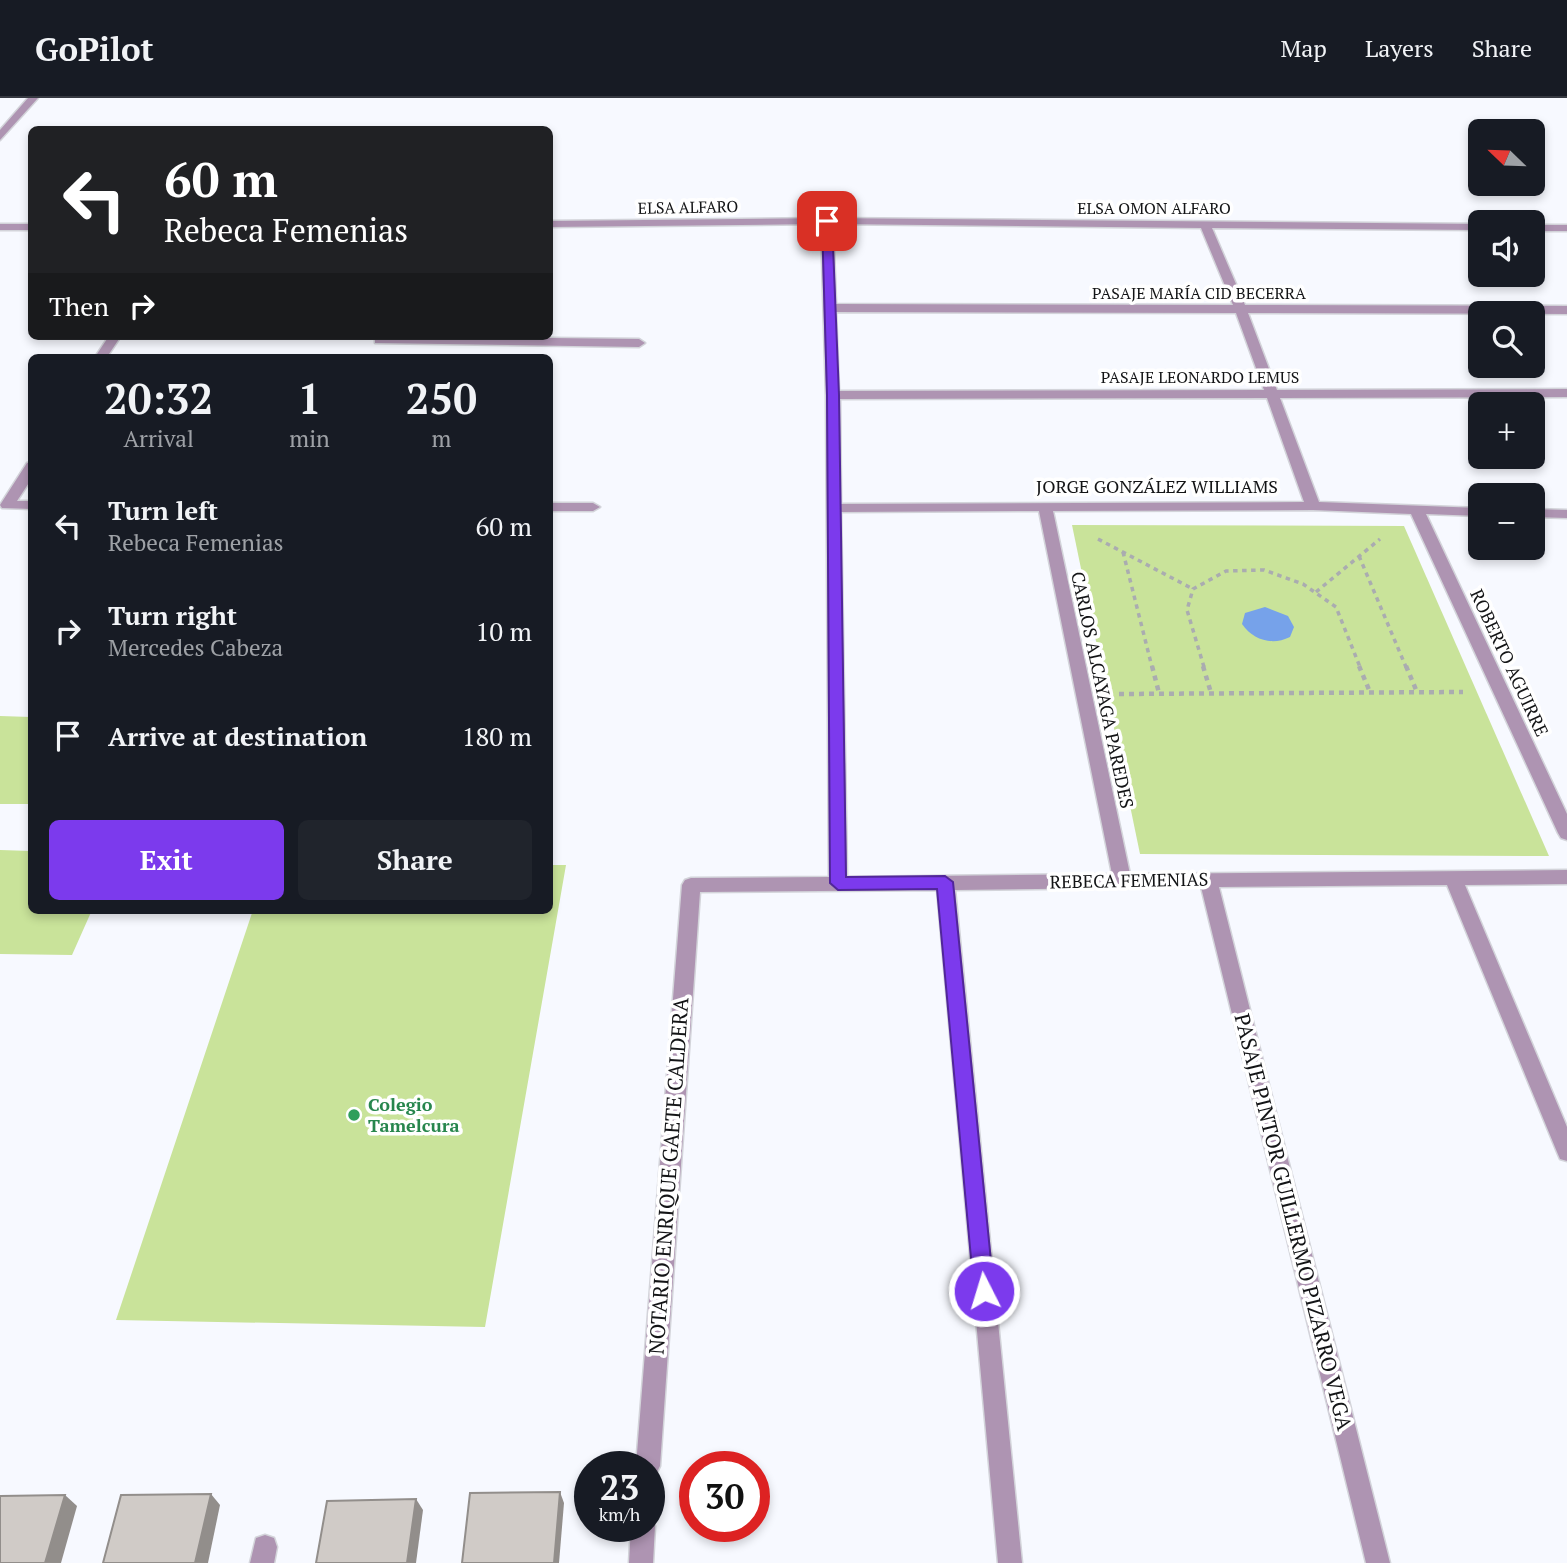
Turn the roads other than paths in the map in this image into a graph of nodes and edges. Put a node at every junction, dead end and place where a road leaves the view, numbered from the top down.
1 (33, 98) edge
2 (0, 137) edge
3 (827, 221) junction
4 (553, 224) edge
5 (1205, 224) junction
6 (0, 227) edge
7 (28, 227) edge
8 (1468, 227) edge
9 (1545, 228) edge
10 (1551, 228) junction
11 (1567, 228) edge
12 (1567, 244) edge
13 (831, 308) junction
14 (1240, 308) junction
15 (1567, 310) edge
16 (484, 340) edge
17 (639, 343) dead end
18 (1567, 393) edge
19 (1270, 394) junction
20 (833, 395) junction
21 (28, 472) edge
22 (28, 505) edge
23 (1313, 506) junction
24 (553, 507) edge
25 (593, 507) dead end
26 (834, 508) junction
27 (1045, 508) junction
28 (1416, 509) junction
29 (1468, 511) edge
30 (1545, 513) edge
31 (1567, 514) edge
32 (1567, 833) edge
33 (1567, 877) edge
34 (1453, 878) junction
35 (1208, 880) junction
36 (1122, 881) junction
37 (945, 882) junction
38 (838, 883) junction
39 (691, 885) joint
40 (1567, 1152) edge
41 (649, 1451) edge
42 (642, 1542) edge
43 (640, 1563) edge
44 (1010, 1563) edge
45 (1378, 1563) edge

1 - 2 street
3 - 4 street, ELSA ALFARO
3 - 5 street, ELSA OMON ALFARO
3 - 13 street
5 - 8 street, ELSA OMON ALFARO
5 - 14 street
6 - 7 street
9 - 10 street
10 - 11 street
10 - 12 street
13 - 14 street, PASAJE MARÍA CID BECERRA
13 - 20 street
14 - 15 street, PASAJE MARÍA CID BECERRA
14 - 19 street
16 - 17 street
18 - 19 street, PASAJE LEONARDO LEMUS
19 - 20 street, PASAJE LEONARDO LEMUS
19 - 23 street
20 - 26 street
21 - 22 street
23 - 27 street, JORGE GONZÁLEZ WILLIAMS
23 - 28 street, JORGE GONZÁLEZ WILLIAMS
24 - 25 street
26 - 27 street, JORGE GONZÁLEZ WILLIAMS
26 - 38 street
27 - 36 street, CARLOS ALCAYAGA PAREDES
28 - 29 street, JORGE GONZÁLEZ WILLIAMS
28 - 32 street, ROBERTO AGUIRRE
30 - 31 street
33 - 34 street, REBECA FEMENIAS
34 - 35 street, REBECA FEMENIAS
34 - 40 street
35 - 36 street, REBECA FEMENIAS
35 - 45 street, PASAJE PINTOR GUILLERMO PIZARRO VEGA
36 - 37 street, REBECA FEMENIAS
37 - 38 street, REBECA FEMENIAS
37 - 44 street
38 - 39 street, REBECA FEMENIAS
39 - 41 street, NOTARIO ENRIQUE GAETE CALDERA
42 - 43 street

